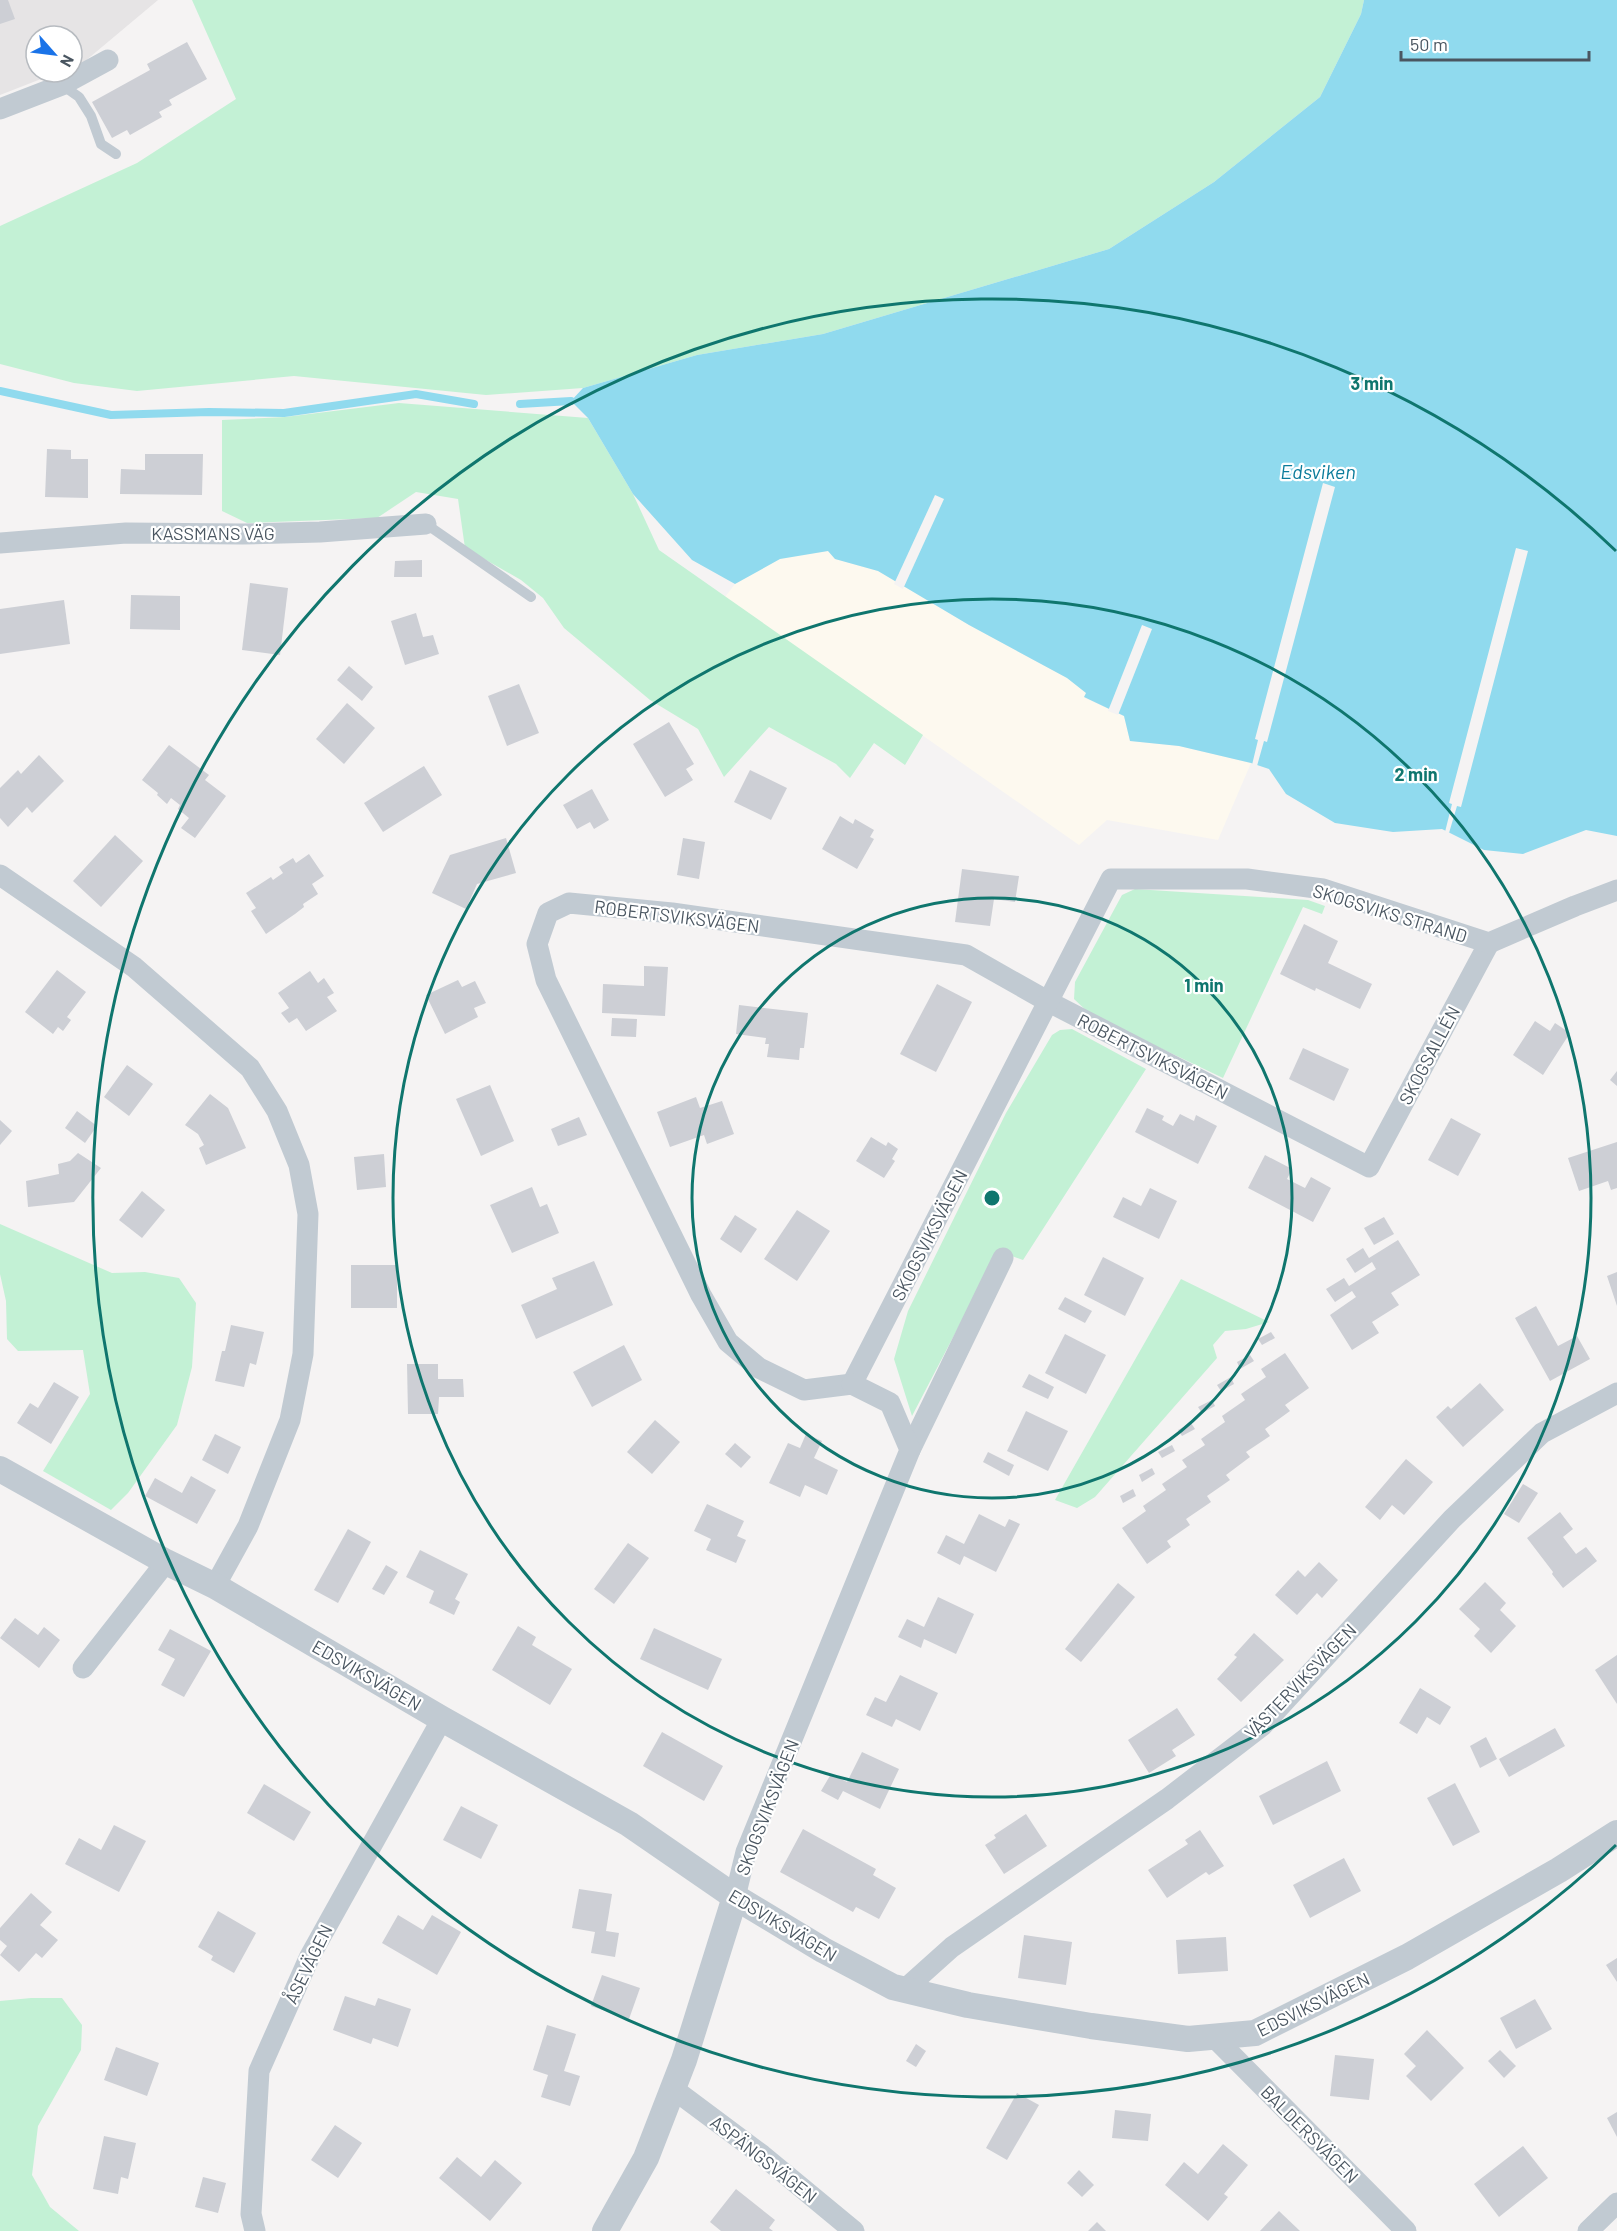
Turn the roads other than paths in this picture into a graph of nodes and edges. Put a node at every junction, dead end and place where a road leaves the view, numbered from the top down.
1 (108, 60) dead end
2 (62, 85) junction
3 (0, 109) edge
4 (116, 154) dead end
5 (426, 524) joint
6 (0, 543) edge
7 (531, 597) dead end
8 (0, 875) edge
9 (1617, 890) edge
10 (1489, 943) junction
11 (1048, 1002) junction
12 (1369, 1167) joint
13 (1003, 1258) dead end
14 (852, 1384) junction
15 (1617, 1393) edge
16 (910, 1450) junction
17 (0, 1469) edge
18 (166, 1562) junction
19 (215, 1586) junction
20 (83, 1668) dead end
21 (442, 1719) junction
22 (1617, 1833) edge
23 (735, 1897) junction
24 (904, 1990) junction
25 (1214, 2037) junction
26 (672, 2088) junction
27 (1617, 2203) edge
28 (255, 2231) edge
29 (605, 2231) edge
30 (854, 2231) edge
31 (1406, 2231) edge
32 (1588, 2231) edge

1 - 2 street
2 - 3 street
2 - 4 lane
5 - 6 street, KASSMANS VÄG
5 - 7 lane
8 - 19 street
9 - 10 street, SKOGSVIKS STRAND
10 - 11 street, SKOGSVIKS STRAND
10 - 12 street, SKOGSALLÉN
11 - 12 street, ROBERTSVIKSVÄGEN
11 - 14 street, SKOGSVIKSVÄGEN
11 - 14 street, ROBERTSVIKSVÄGEN
13 - 16 street, SKOGSVIKSVÄGEN
14 - 16 street
15 - 24 street, VÄSTERVIKSVÄGEN
16 - 23 street, SKOGSVIKSVÄGEN
17 - 18 street, EDSVIKSVÄGEN
18 - 19 street, EDSVIKSVÄGEN
18 - 20 street
19 - 21 street, EDSVIKSVÄGEN
21 - 23 street, EDSVIKSVÄGEN
21 - 28 street, ÅSEVÄGEN
22 - 25 street, EDSVIKSVÄGEN
23 - 24 street, EDSVIKSVÄGEN
23 - 26 street, SKOGSVIKSVÄGEN
24 - 25 street, EDSVIKSVÄGEN
25 - 31 street, BALDERSVÄGEN
26 - 29 street, SKOGSVIKSVÄGEN
26 - 30 street, ASPÄNGSVÄGEN
27 - 32 street

